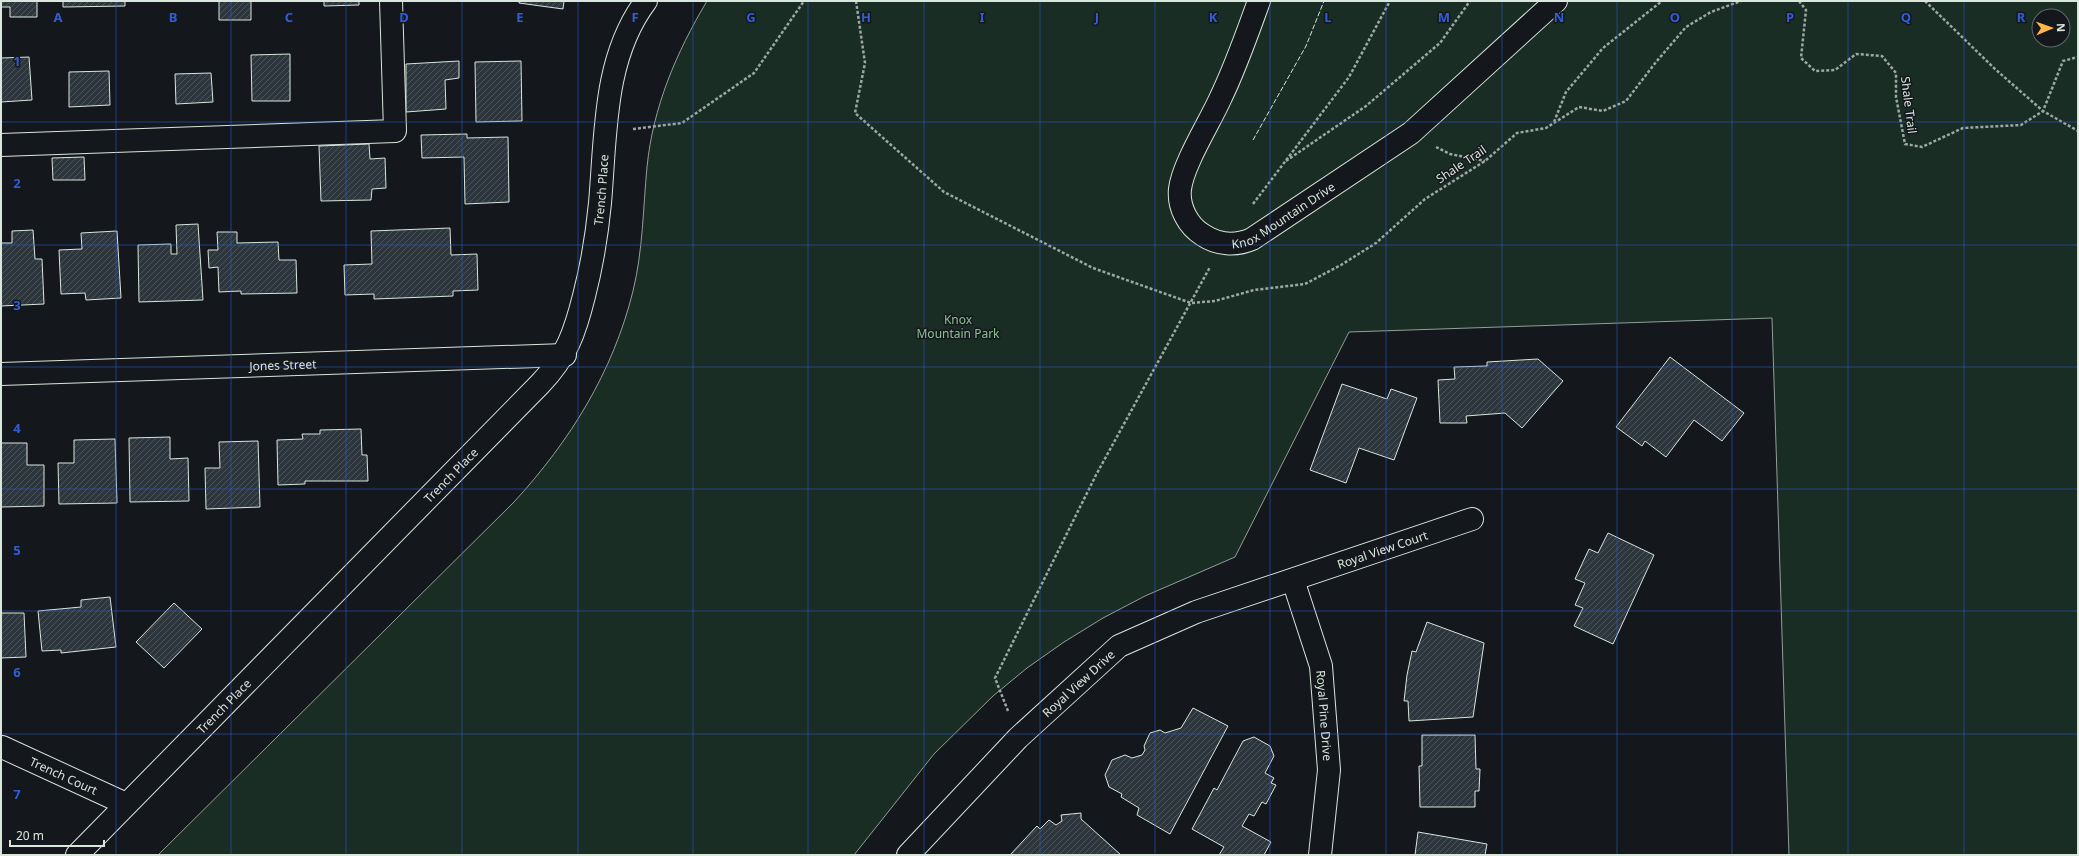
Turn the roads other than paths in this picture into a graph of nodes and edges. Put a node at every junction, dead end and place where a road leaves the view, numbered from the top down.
1 (391, 1) edge
2 (646, 1) edge
3 (1259, 1) edge
4 (1556, 1) edge
5 (1, 145) edge
6 (565, 355) junction
7 (1, 374) edge
8 (1472, 519) dead end
9 (1293, 580) junction
10 (2, 747) dead end
11 (126, 804) junction
12 (77, 855) edge
13 (908, 855) edge
14 (1320, 855) edge

1 - 5 street
2 - 6 street, Trench Place
3 - 4 street, Knox Mountain Drive
6 - 7 street, Jones Street
6 - 11 street, Trench Place
8 - 9 street, Royal View Court
9 - 13 street, Royal View Drive
9 - 14 street, Royal Pine Drive
10 - 11 street, Trench Court
11 - 12 street, Trench Place

